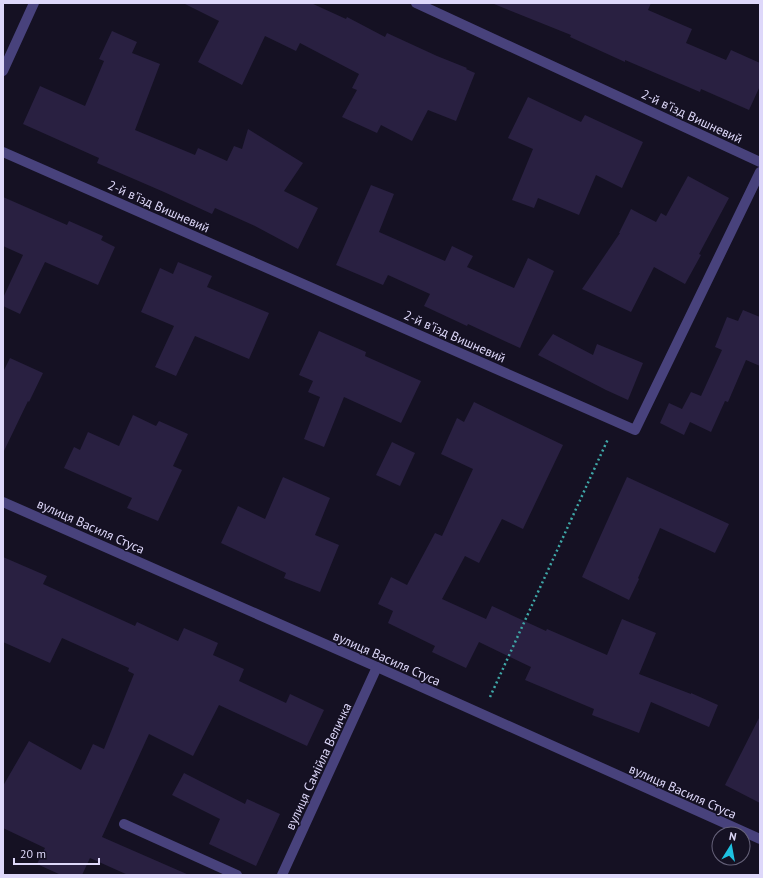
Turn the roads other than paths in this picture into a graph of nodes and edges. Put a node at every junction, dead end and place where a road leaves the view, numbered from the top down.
1 (34, 3) edge
2 (416, 3) edge
3 (3, 71) edge
4 (3, 152) edge
5 (760, 162) edge
6 (760, 172) edge
7 (3, 502) edge
8 (377, 667) junction
9 (124, 824) dead end
10 (760, 839) edge
11 (236, 875) edge
12 (282, 875) edge

1 - 3 street
2 - 5 street, 2-й вʼїзд Вишневий
4 - 6 street, 2-й вʼїзд Вишневий
7 - 8 street, вулиця Василя Стуса
8 - 10 street, вулиця Василя Стуса
8 - 12 street, вулиця Самійла Величка
9 - 11 street

